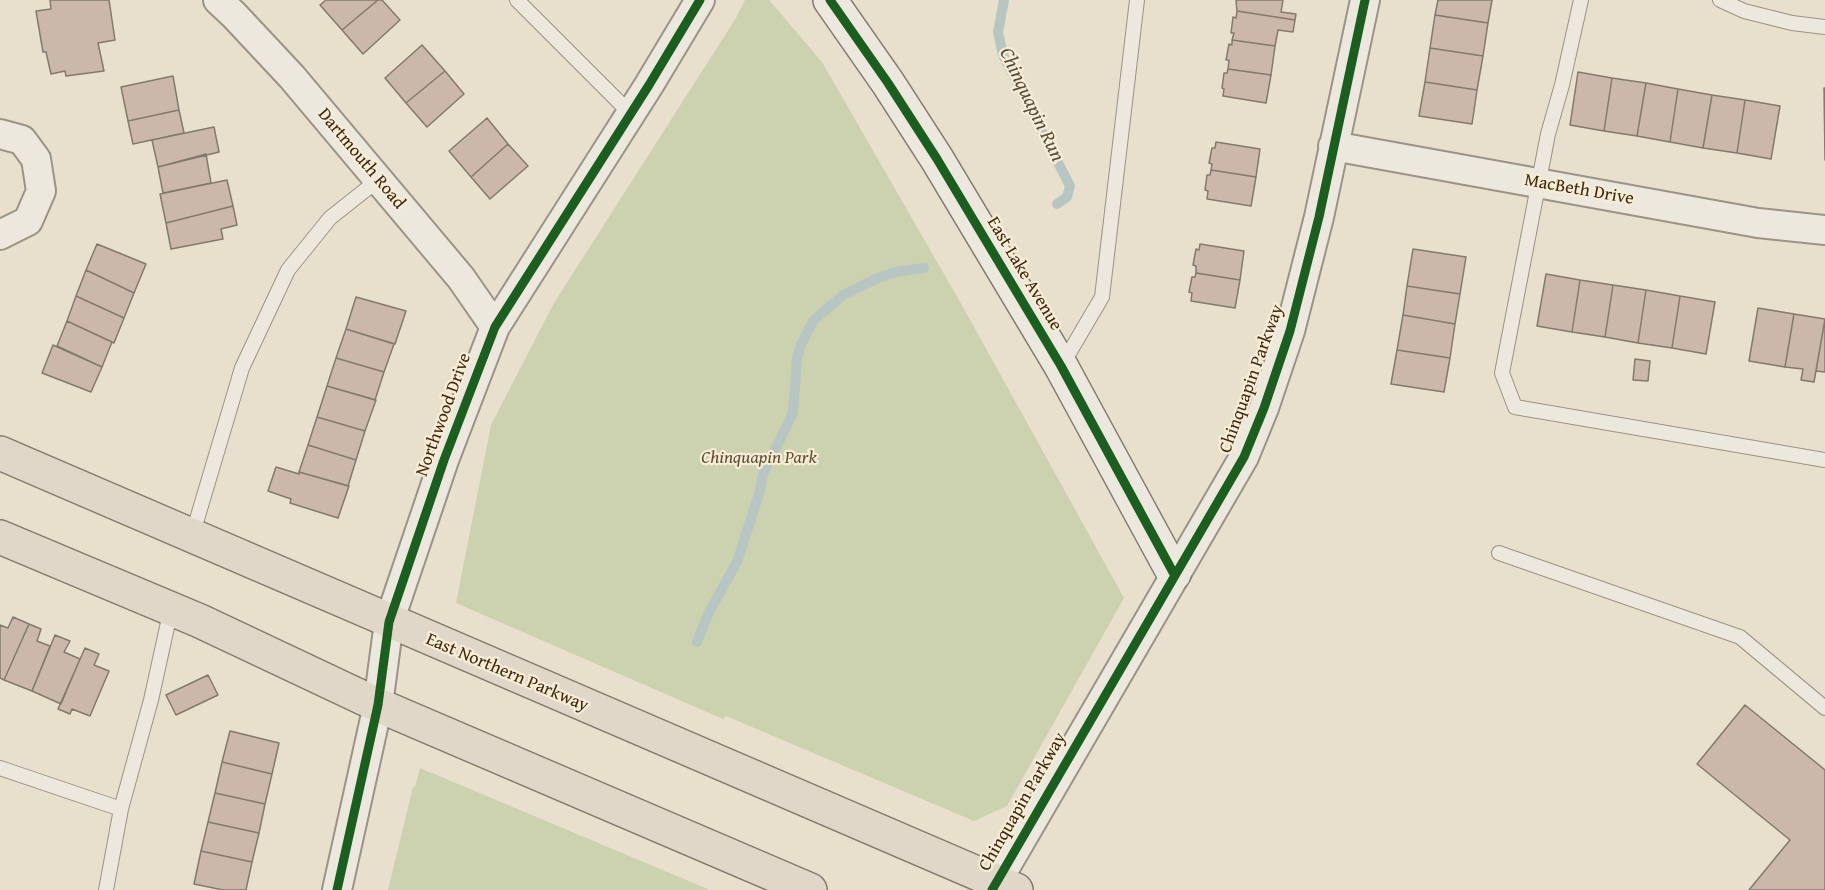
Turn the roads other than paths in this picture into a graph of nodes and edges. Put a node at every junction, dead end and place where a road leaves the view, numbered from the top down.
1 (218, 0) edge
2 (517, 0) edge
3 (700, 0) edge
4 (830, 0) edge
5 (1137, 0) edge
6 (1365, 0) edge
7 (1581, 0) edge
8 (1720, 0) edge
9 (1825, 27) edge
10 (630, 113) junction
11 (0, 134) edge
12 (1333, 146) junction
13 (378, 180) junction
14 (1540, 183) junction
15 (1825, 230) edge
16 (0, 235) edge
17 (495, 327) junction
18 (1061, 366) junction
19 (0, 453) edge
20 (1825, 460) edge
21 (0, 537) edge
22 (192, 537) junction
23 (1499, 553) dead end
24 (1174, 574) junction
25 (171, 609) junction
26 (389, 622) junction
27 (378, 705) junction
28 (1825, 708) edge
29 (0, 768) edge
30 (121, 809) junction
31 (1001, 887) edge
32 (106, 890) edge
33 (337, 890) edge
34 (810, 890) edge

1 - 13 street, Dartmouth Road
2 - 10 lane
3 - 10 street, Northwood Drive
4 - 18 street, East Lake Avenue
5 - 18 lane
6 - 12 street, Chinquapin Parkway
7 - 14 lane
8 - 9 lane
10 - 17 street, Northwood Drive
11 - 16 street
12 - 14 street, MacBeth Drive
12 - 24 street, Chinquapin Parkway
13 - 17 street, Dartmouth Road
13 - 22 lane
14 - 15 street, MacBeth Drive
14 - 20 lane
17 - 26 street, Northwood Drive
18 - 24 street, East Lake Avenue
19 - 22 main road, East Northern Parkway
21 - 25 main road
22 - 26 main road, East Northern Parkway
23 - 28 lane
24 - 31 street, Chinquapin Parkway
25 - 27 main road
25 - 30 lane
26 - 27 street, Northwood Drive
26 - 31 main road, East Northern Parkway
27 - 33 street, Northwood Drive
27 - 34 main road
29 - 30 lane
30 - 32 lane

